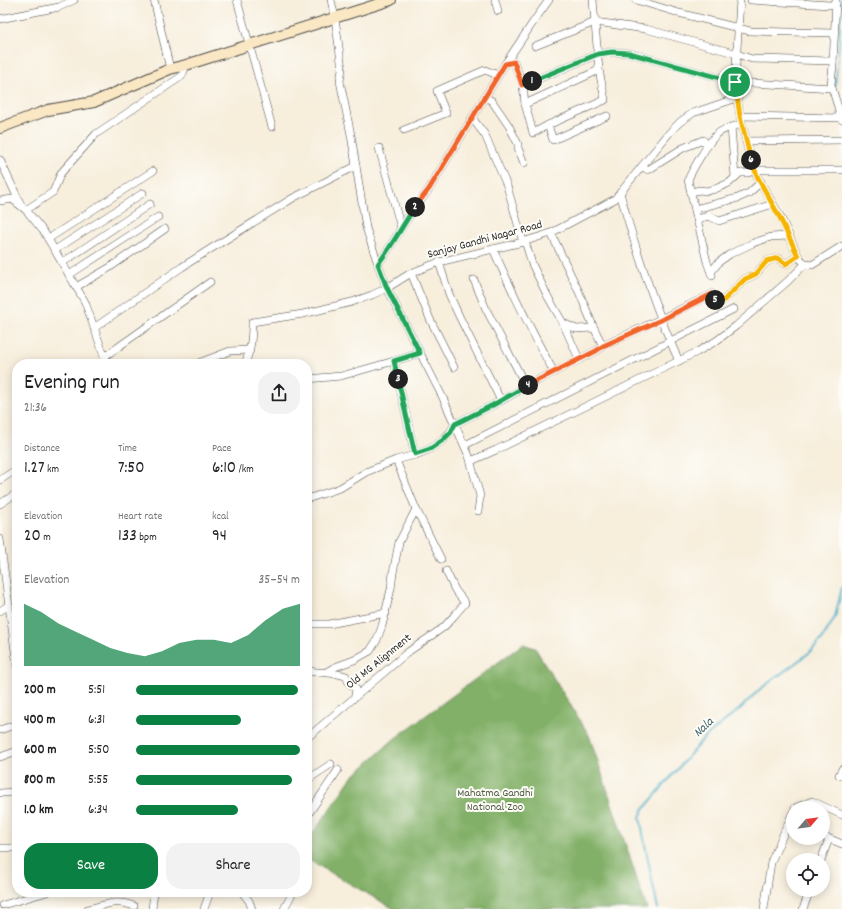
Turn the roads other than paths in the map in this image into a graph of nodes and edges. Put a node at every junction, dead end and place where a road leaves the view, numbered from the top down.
1 (74, 0) edge
2 (154, 0) edge
3 (237, 0) edge
4 (331, 0) edge
5 (391, 0) edge
6 (495, 0) edge
7 (549, 0) edge
8 (593, 0) edge
9 (636, 0) edge
10 (740, 0) edge
11 (751, 0) edge
12 (836, 1) edge
13 (498, 11) dead end
14 (335, 18) junction
15 (0, 19) edge
16 (596, 22) junction
17 (739, 28) junction
18 (834, 33) junction
19 (250, 45) junction
20 (535, 46) dead end
21 (598, 54) junction
22 (737, 54) junction
23 (833, 61) junction
24 (505, 64) junction
25 (186, 65) junction
26 (170, 69) junction
27 (599, 70) junction
28 (498, 75) junction
29 (735, 82) junction
30 (522, 85) junction
31 (832, 88) junction
32 (485, 97) junction
33 (737, 98) junction
34 (525, 104) junction
35 (607, 116) dead end
36 (740, 116) junction
37 (472, 118) junction
38 (841, 119) edge
39 (742, 124) junction
40 (548, 125) junction
41 (272, 127) dead end
42 (730, 127) junction
43 (0, 128) edge
44 (404, 130) dead end
45 (842, 140) edge
46 (746, 141) junction
47 (708, 145) junction
48 (380, 148) dead end
49 (0, 160) edge
50 (524, 163) dead end
51 (356, 166) junction
52 (642, 166) junction
53 (153, 170) dead end
54 (755, 170) junction
55 (842, 170) edge
56 (735, 177) junction
57 (761, 182) junction
58 (691, 192) junction
59 (143, 193) dead end
60 (620, 193) junction
61 (0, 201) edge
62 (150, 204) dead end
63 (773, 204) junction
64 (24, 208) junction
65 (695, 209) junction
66 (158, 217) dead end
67 (697, 219) junction
68 (401, 228) junction
69 (165, 229) dead end
70 (551, 234) junction
71 (788, 236) junction
72 (48, 239) junction
73 (524, 241) junction
74 (842, 246) edge
75 (493, 249) junction
76 (55, 250) junction
77 (798, 256) junction
78 (439, 262) junction
79 (62, 263) junction
80 (378, 264) junction
81 (805, 264) junction
82 (411, 273) junction
83 (69, 275) junction
84 (474, 280) dead end
85 (210, 282) dead end
86 (76, 287) junction
87 (387, 288) junction
88 (734, 309) dead end
89 (661, 320) junction
90 (562, 323) junction
91 (94, 328) junction
92 (594, 328) junction
93 (670, 342) junction
94 (603, 346) junction
95 (250, 350) junction
96 (420, 353) junction
97 (104, 356) junction
98 (105, 359) edge
99 (209, 359) edge
100 (247, 359) edge
101 (579, 359) junction
102 (394, 361) junction
103 (679, 361) junction
104 (454, 367) dead end
105 (554, 372) junction
106 (312, 379) edge
107 (526, 386) junction
108 (501, 401) junction
109 (455, 424) junction
110 (464, 445) junction
111 (415, 454) junction
112 (396, 460) junction
113 (471, 462) junction
114 (12, 472) edge
115 (0, 480) edge
116 (12, 496) edge
117 (312, 497) edge
118 (0, 504) edge
119 (416, 509) junction
120 (478, 512) dead end
121 (0, 539) edge
122 (441, 559) dead end
123 (446, 571) dead end
124 (9, 605) junction
125 (0, 611) edge
126 (386, 613) junction
127 (312, 624) edge
128 (12, 628) edge
129 (312, 671) edge
130 (326, 672) junction
131 (355, 696) junction
132 (12, 726) edge
133 (0, 730) edge
134 (312, 734) edge
135 (12, 753) edge
136 (0, 757) edge
137 (331, 764) dead end
138 (842, 769) edge
139 (338, 770) dead end
140 (842, 776) edge
141 (312, 777) edge
142 (12, 792) edge
143 (0, 793) edge
144 (312, 803) edge
145 (830, 809) edge
146 (842, 815) edge
147 (786, 833) edge
148 (830, 840) edge
149 (842, 844) edge
150 (0, 848) edge
151 (12, 848) edge
152 (33, 897) edge
153 (153, 897) edge
154 (208, 897) edge
155 (246, 897) edge
156 (290, 897) edge
157 (807, 897) edge
158 (0, 898) edge
159 (134, 906) dead end
160 (4, 908) edge
161 (88, 909) edge
162 (152, 909) edge
163 (204, 909) edge
164 (252, 909) edge
165 (284, 909) edge
166 (764, 909) edge
167 (803, 909) edge

1 - 15 street
2 - 26 street
3 - 19 street
4 - 14 street
5 - 14 street
6 - 13 street
7 - 24 street
8 - 16 street
9 - 17 street
10 - 17 street
11 - 12 street
12 - 18 street
14 - 19 street
14 - 51 street
16 - 20 street
16 - 21 street
16 - 22 street
17 - 18 street
17 - 22 street
18 - 23 street
19 - 25 street
19 - 41 street
21 - 27 street
21 - 29 street
21 - 30 street
22 - 23 street
22 - 29 street
23 - 31 street
24 - 28 street
24 - 30 street
25 - 26 street
25 - 64 street
26 - 43 street
27 - 34 street
27 - 40 street
28 - 32 street
28 - 44 street
29 - 31 street
29 - 33 street
30 - 34 street
31 - 38 street
32 - 37 street
32 - 50 street
33 - 36 street
33 - 52 street, Sanjay Gandhi Nagar Road
34 - 40 street
35 - 40 street
36 - 38 street
36 - 39 street
37 - 68 street
37 - 73 street
39 - 42 street
39 - 46 street
42 - 47 street
42 - 56 street
45 - 46 street
46 - 54 street
47 - 52 street
47 - 58 street
48 - 68 street
49 - 64 street
51 - 80 street
51 - 91 street
52 - 60 street, Sanjay Gandhi Nagar Road
53 - 72 street
54 - 55 street
54 - 56 street
54 - 57 street
56 - 58 street
57 - 63 street
57 - 65 street
58 - 65 street
59 - 76 street
60 - 70 street, Sanjay Gandhi Nagar Road
60 - 89 street
61 - 64 street
62 - 79 street
63 - 67 street
63 - 71 street
64 - 72 street
65 - 67 street
66 - 83 street
67 - 71 street
68 - 80 street
69 - 86 street
70 - 73 street, Sanjay Gandhi Nagar Road
70 - 92 street
71 - 77 street
72 - 76 street
73 - 75 street, Sanjay Gandhi Nagar Road
73 - 90 street
74 - 81 street
75 - 78 street, Sanjay Gandhi Nagar Road
75 - 105 street
76 - 79 street
77 - 81 street
77 - 89 street
78 - 82 street, Sanjay Gandhi Nagar Road
78 - 108 street
79 - 83 street
80 - 87 street
81 - 103 street
82 - 87 street, Sanjay Gandhi Nagar Road
82 - 104 street
83 - 86 street
84 - 107 street
85 - 97 street
86 - 91 street
87 - 95 street, Sanjay Gandhi Nagar Road
87 - 96 street
88 - 93 street
89 - 93 street
89 - 94 street
90 - 92 street
90 - 101 street
91 - 97 street
92 - 94 street
93 - 103 street
93 - 110 street
94 - 101 street
95 - 99 street
95 - 100 street
96 - 102 street
96 - 109 street
97 - 98 street
101 - 105 street
102 - 106 street
102 - 111 street
103 - 113 street
105 - 107 street
107 - 108 street
108 - 109 street
109 - 110 street
109 - 111 street
110 - 113 street
111 - 112 street
112 - 117 street
112 - 119 street
113 - 120 street
114 - 115 street
116 - 118 street
119 - 122 street
119 - 126 street
121 - 124 street
123 - 131 street, Old MG Alignment
124 - 125 street
124 - 128 street
126 - 127 street
126 - 130 street
129 - 130 street
130 - 131 street
131 - 134 street, Old MG Alignment
132 - 133 street
135 - 136 street
137 - 141 street
138 - 140 street
139 - 144 street
142 - 143 street
145 - 146 street
147 - 166 street
148 - 149 street
150 - 151 street
152 - 160 street
153 - 162 street
154 - 163 street
155 - 164 street
156 - 165 street
157 - 167 street
158 - 160 street
159 - 161 street

